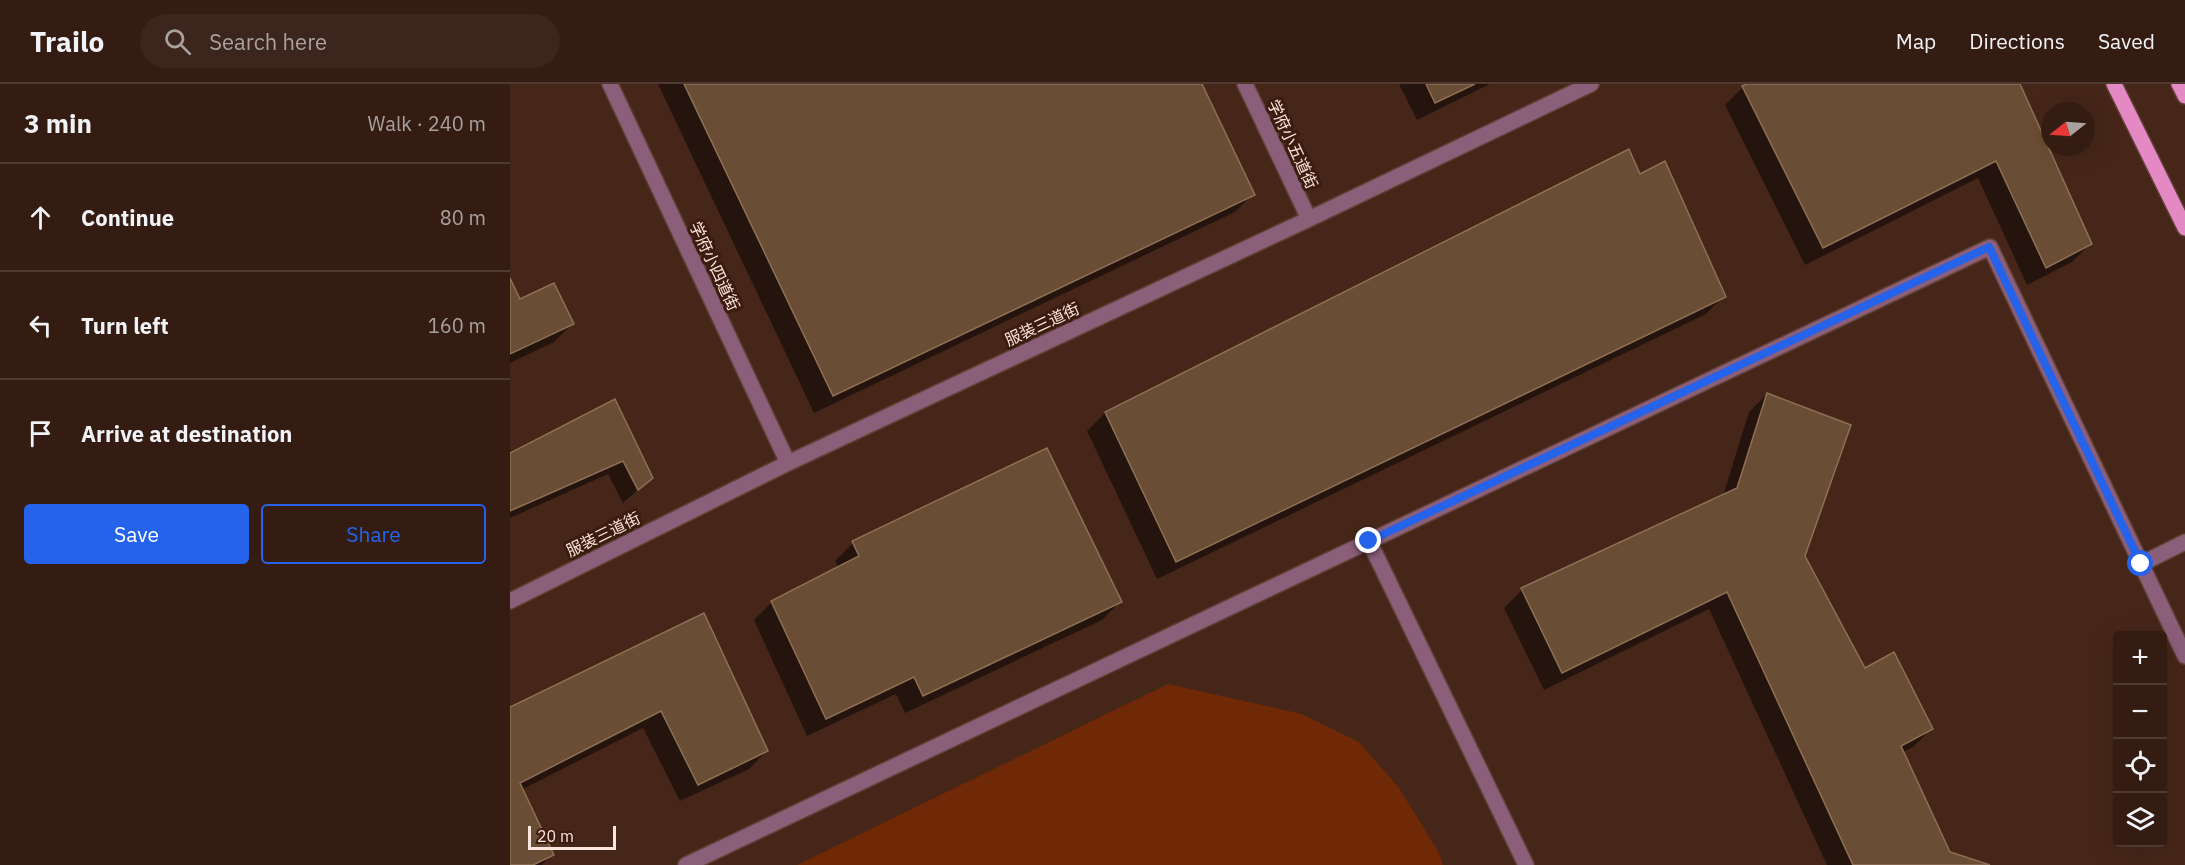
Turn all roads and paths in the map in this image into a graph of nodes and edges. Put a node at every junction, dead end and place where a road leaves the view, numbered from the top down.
1 (610, 84) edge
2 (1245, 84) edge
3 (1591, 84) edge
4 (2114, 84) edge
5 (2179, 84) edge
6 (2185, 96) edge
7 (1309, 219) junction
8 (2185, 228) edge
9 (788, 463) junction
10 (1369, 541) junction
11 (2185, 542) edge
12 (2141, 564) junction
13 (510, 601) edge
14 (2185, 656) edge
15 (686, 865) edge
16 (1526, 865) edge

1 - 9 street, 学府小四道街
2 - 7 street, 学府小五道街
3 - 7 street, 服装三道街
4 - 8 main road
5 - 6 main road
7 - 9 street, 服装三道街
9 - 13 street, 服装三道街
10 - 12 street
10 - 15 street
10 - 16 street
11 - 12 street
12 - 14 street

